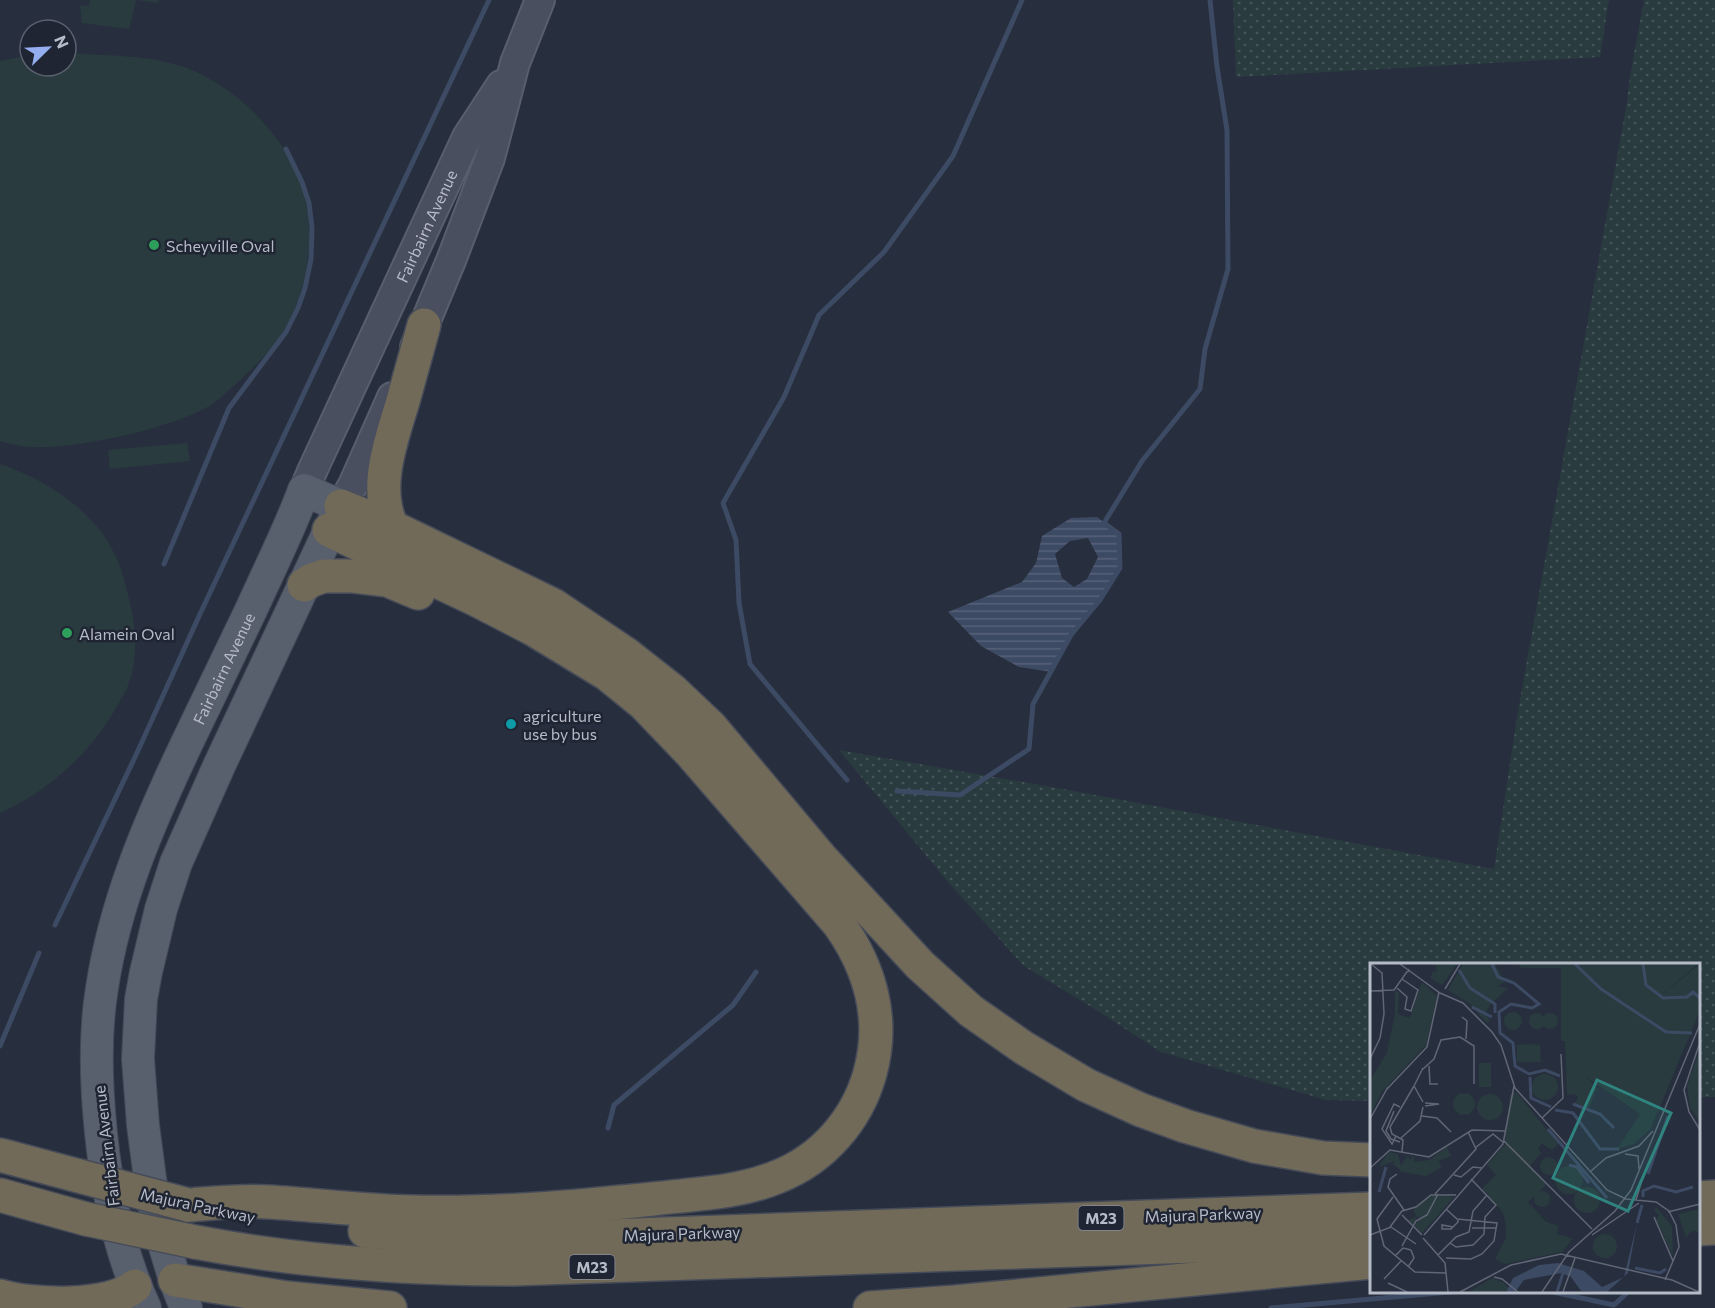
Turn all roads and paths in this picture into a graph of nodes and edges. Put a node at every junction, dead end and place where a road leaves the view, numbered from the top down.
1 (540, 0) edge
2 (515, 63) junction
3 (424, 325) junction
4 (300, 502) junction
5 (335, 518) junction
6 (392, 527) junction
7 (304, 585) junction
8 (607, 674) junction
9 (0, 1155) edge
10 (1370, 1160) edge
11 (0, 1195) edge
12 (1715, 1197) edge
13 (1700, 1198) edge
14 (153, 1201) junction
15 (188, 1205) junction
16 (1370, 1209) edge
17 (1715, 1228) edge
18 (1700, 1229) edge
19 (1370, 1240) edge
20 (1370, 1262) edge
21 (141, 1289) edge
22 (181, 1294) edge
23 (0, 1296) edge
24 (78, 1308) edge
25 (390, 1308) edge
26 (870, 1308) edge

1 - 2 main road, Fairbairn Avenue
2 - 3 main road, Fairbairn Avenue
2 - 4 main road, Fairbairn Avenue
3 - 5 main road, Fairbairn Avenue
3 - 6 highway
4 - 5 main road
4 - 21 main road, Fairbairn Avenue
5 - 6 highway
5 - 7 main road, Fairbairn Avenue
5 - 8 highway
6 - 10 highway
7 - 8 highway
7 - 14 main road, Fairbairn Avenue
8 - 15 highway
9 - 15 highway, Majura Parkway / M23, bridge
11 - 19 highway, Majura Parkway / M23, bridge
12 - 13 highway
14 - 21 main road
14 - 22 main road, Fairbairn Avenue
15 - 16 highway, Majura Parkway / M23
17 - 18 highway
20 - 26 highway
21 - 22 main road
21 - 24 highway
22 - 25 highway
23 - 24 highway

